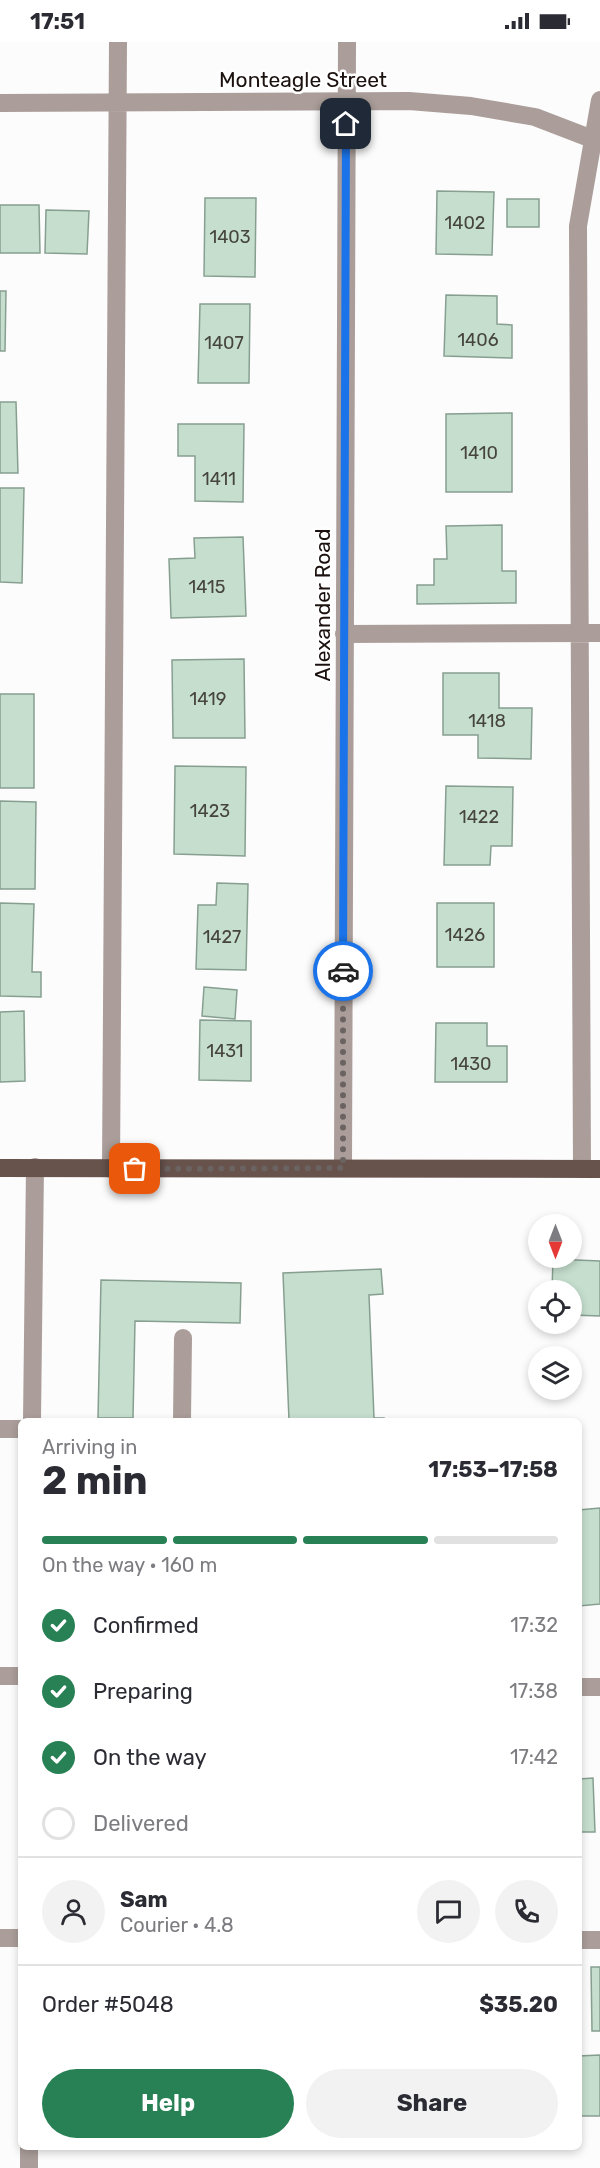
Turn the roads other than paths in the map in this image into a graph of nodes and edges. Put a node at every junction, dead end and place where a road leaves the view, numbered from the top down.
1 (118, 42) edge
2 (346, 42) edge
3 (600, 100) edge
4 (346, 101) junction
5 (116, 102) junction
6 (0, 103) edge
7 (596, 139) edge
8 (580, 633) junction
9 (600, 633) edge
10 (344, 634) junction
11 (35, 1167) junction
12 (0, 1168) edge
13 (343, 1168) junction
14 (111, 1169) junction
15 (591, 1169) edge
16 (183, 1338) dead end
17 (32, 1418) edge
18 (182, 1418) edge
19 (0, 1429) edge
20 (18, 1429) edge
21 (0, 1676) edge
22 (18, 1676) edge
23 (582, 1687) edge
24 (600, 1687) edge
25 (0, 1938) edge
26 (18, 1938) edge
27 (582, 1940) edge
28 (600, 1940) edge
29 (29, 2150) edge
30 (29, 2168) edge

1 - 5 street
2 - 4 street, Alexander Road
3 - 7 street
4 - 5 street, Monteagle Street
4 - 7 street, Monteagle Street
4 - 10 street, Alexander Road
5 - 6 street, Monteagle Street
5 - 14 street
7 - 8 street
8 - 9 street
8 - 10 street
8 - 15 street
10 - 13 street, Alexander Road
11 - 12 main road
11 - 14 main road
11 - 17 street
13 - 14 main road
13 - 15 main road
16 - 18 street
19 - 20 street
21 - 22 street
23 - 24 street
25 - 26 street
27 - 28 street
29 - 30 street

